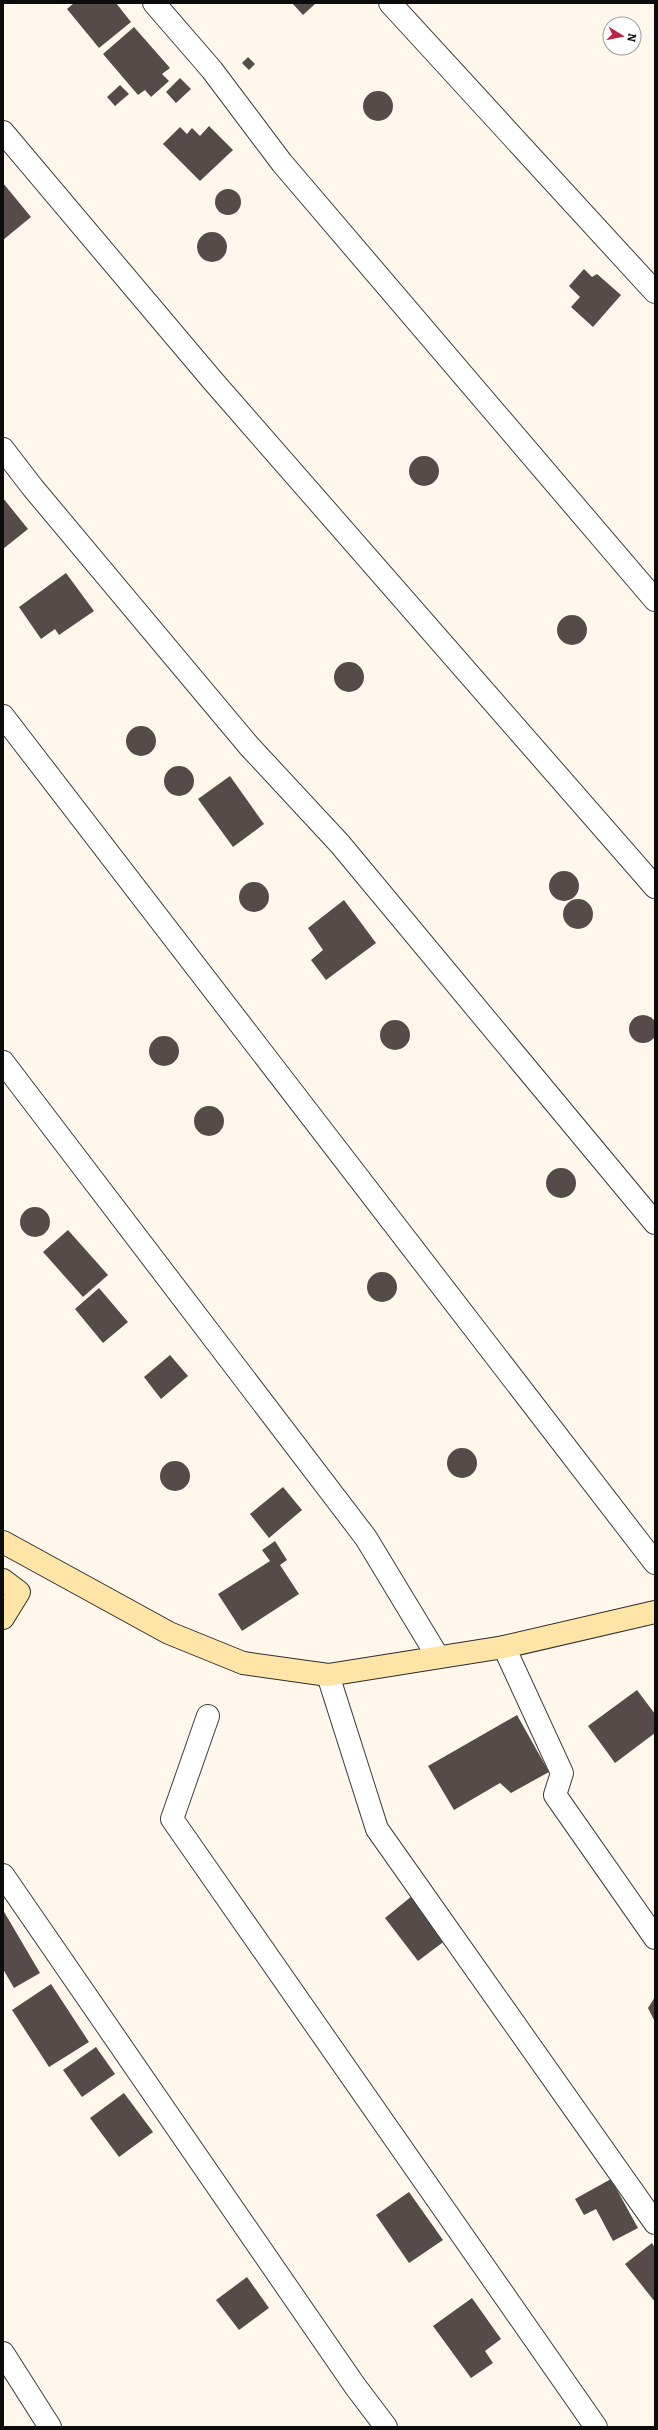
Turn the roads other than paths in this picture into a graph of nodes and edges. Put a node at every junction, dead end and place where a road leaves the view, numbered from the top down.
1 (154, 3) edge
2 (390, 3) edge
3 (3, 132) edge
4 (655, 292) edge
5 (3, 449) edge
6 (655, 600) edge
7 (3, 716) edge
8 (655, 887) edge
9 (3, 1062) edge
10 (655, 1223) edge
11 (3, 1542) edge
12 (655, 1563) edge
13 (3, 1580) edge
14 (655, 1612) edge
15 (3, 1618) edge
16 (504, 1646) junction
17 (438, 1657) junction
18 (328, 1675) junction
19 (208, 1716) dead end
20 (3, 1875) edge
21 (655, 1938) edge
22 (655, 2223) edge
23 (3, 2353) edge
24 (50, 2427) edge
25 (386, 2427) edge
26 (596, 2427) edge

1 - 6 street
2 - 4 street
3 - 8 street
5 - 10 street
7 - 12 street
9 - 17 street
11 - 18 street
13 - 15 street
14 - 16 street
16 - 17 street
16 - 21 street
17 - 18 street
18 - 22 street
19 - 26 street
20 - 25 street
23 - 24 street

